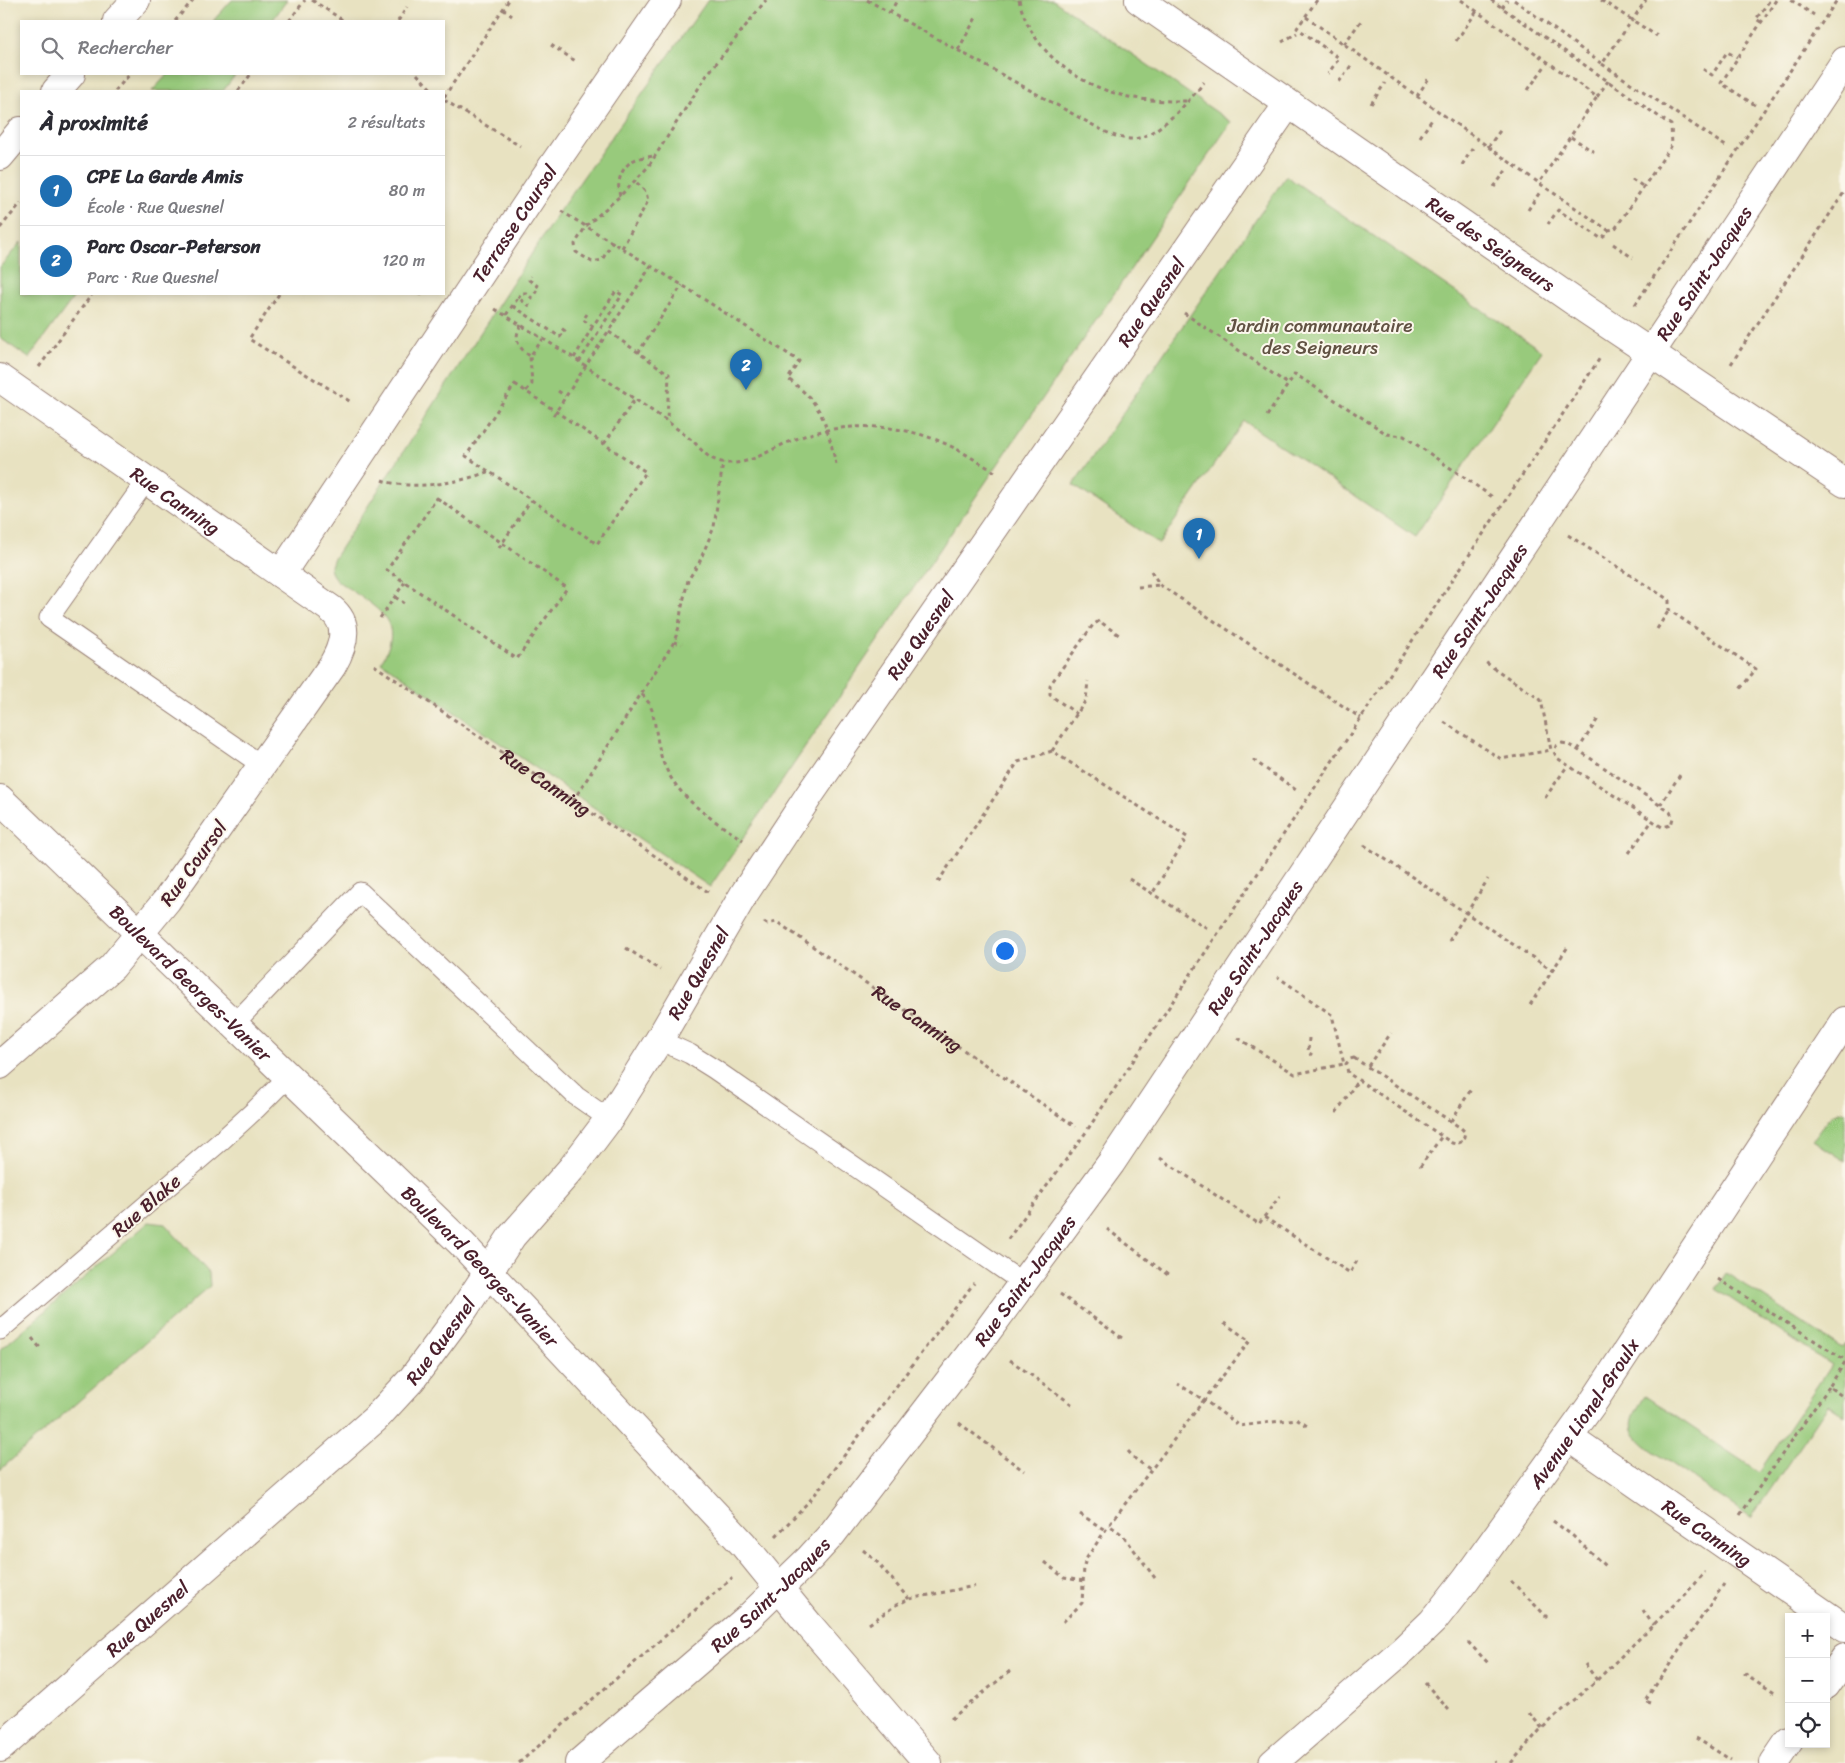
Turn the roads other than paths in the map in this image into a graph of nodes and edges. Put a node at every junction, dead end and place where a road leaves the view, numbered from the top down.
1 (136, 0) edge
2 (667, 0) edge
3 (1139, 0) edge
4 (118, 20) edge
5 (1845, 61) edge
6 (71, 75) edge
7 (57, 90) edge
8 (1288, 104) junction
9 (20, 132) edge
10 (0, 156) edge
11 (1650, 353) junction
12 (0, 378) edge
13 (146, 481) junction
14 (1845, 483) edge
15 (281, 574) junction
16 (344, 629) joint
17 (263, 766) junction
18 (0, 799) edge
19 (140, 933) junction
20 (1845, 1021) edge
21 (234, 1024) junction
22 (659, 1040) junction
23 (1836, 1055) edge
24 (0, 1065) edge
25 (288, 1077) junction
26 (608, 1120) junction
27 (489, 1272) junction
28 (1023, 1283) junction
29 (0, 1330) edge
30 (1568, 1437) junction
31 (779, 1588) junction
32 (1845, 1628) edge
33 (1845, 1658) edge
34 (1830, 1679) edge
35 (1785, 1747) edge
36 (0, 1748) edge
37 (579, 1763) edge
38 (928, 1763) edge
39 (1273, 1763) edge
40 (1774, 1763) edge

1 - 4 street
2 - 15 street, Terrasse Coursol
3 - 8 street, Rue des Seigneurs
5 - 11 street, Rue Saint-Jacques
6 - 7 street
8 - 11 street, Rue des Seigneurs
8 - 22 street, Rue Quesnel
9 - 10 street
11 - 14 street, Rue des Seigneurs
11 - 28 street, Rue Saint-Jacques
12 - 13 street, Rue Canning
13 - 15 street, Rue Canning
13 - 17 lane
15 - 16 street, Rue Canning
16 - 17 street, Rue Coursol
17 - 19 street, Rue Coursol
18 - 19 street, Boulevard Georges-Vanier
19 - 21 street, Boulevard Georges-Vanier
19 - 24 street, Rue Coursol
20 - 23 street, Avenue Lionel-Groulx
21 - 25 street, Boulevard Georges-Vanier
21 - 26 lane
22 - 26 street, Rue Quesnel
22 - 28 lane
23 - 30 street, Avenue Lionel-Groulx
25 - 27 street, Boulevard Georges-Vanier
25 - 29 lane, Rue Blake
26 - 27 street, Rue Quesnel
27 - 31 street, Boulevard Georges-Vanier
27 - 36 street, Rue Quesnel
28 - 31 street, Rue Saint-Jacques
30 - 32 street, Rue Canning
30 - 39 street, Avenue Lionel-Groulx
31 - 37 street, Rue Saint-Jacques
31 - 38 street, Boulevard Georges-Vanier
33 - 34 street
35 - 40 street

